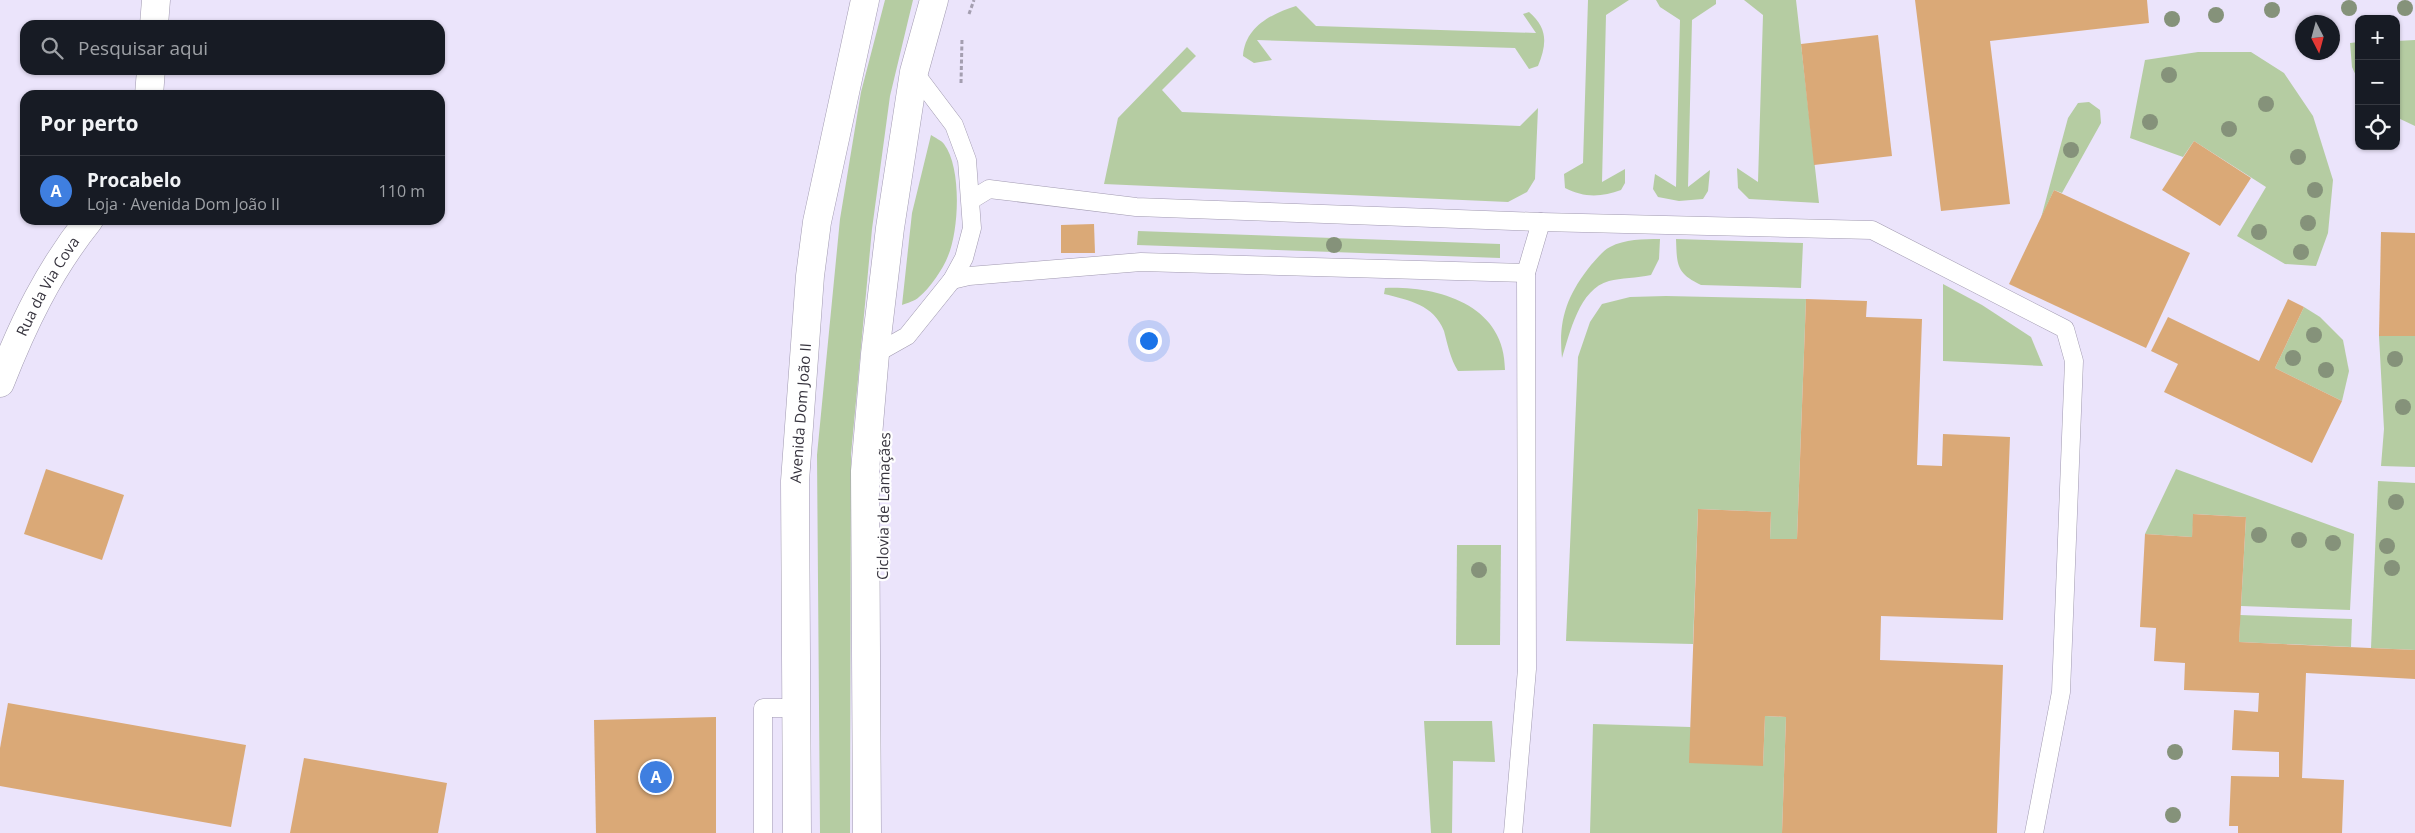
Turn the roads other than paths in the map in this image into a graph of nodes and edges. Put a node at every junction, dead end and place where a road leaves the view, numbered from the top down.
1 (156, 0) edge
2 (864, 0) edge
3 (934, 0) edge
4 (154, 20) edge
5 (914, 72) junction
6 (151, 75) edge
7 (149, 90) edge
8 (971, 200) junction
9 (1541, 222) junction
10 (85, 225) edge
11 (1526, 273) junction
12 (952, 280) junction
13 (875, 354) junction
14 (0, 383) edge
15 (796, 708) junction
16 (763, 833) edge
17 (797, 833) edge
18 (867, 833) edge
19 (1513, 833) edge
20 (2034, 833) edge

1 - 4 main road
2 - 15 main road, Avenida Dom João II
3 - 5 main road
5 - 8 lane
5 - 13 main road
6 - 7 main road
8 - 9 lane
8 - 12 lane
9 - 11 lane
9 - 20 lane
10 - 14 main road, Rua da Via Cova
11 - 12 lane
11 - 19 lane
12 - 13 lane
13 - 18 main road
15 - 16 lane
15 - 17 main road, Avenida Dom João II

